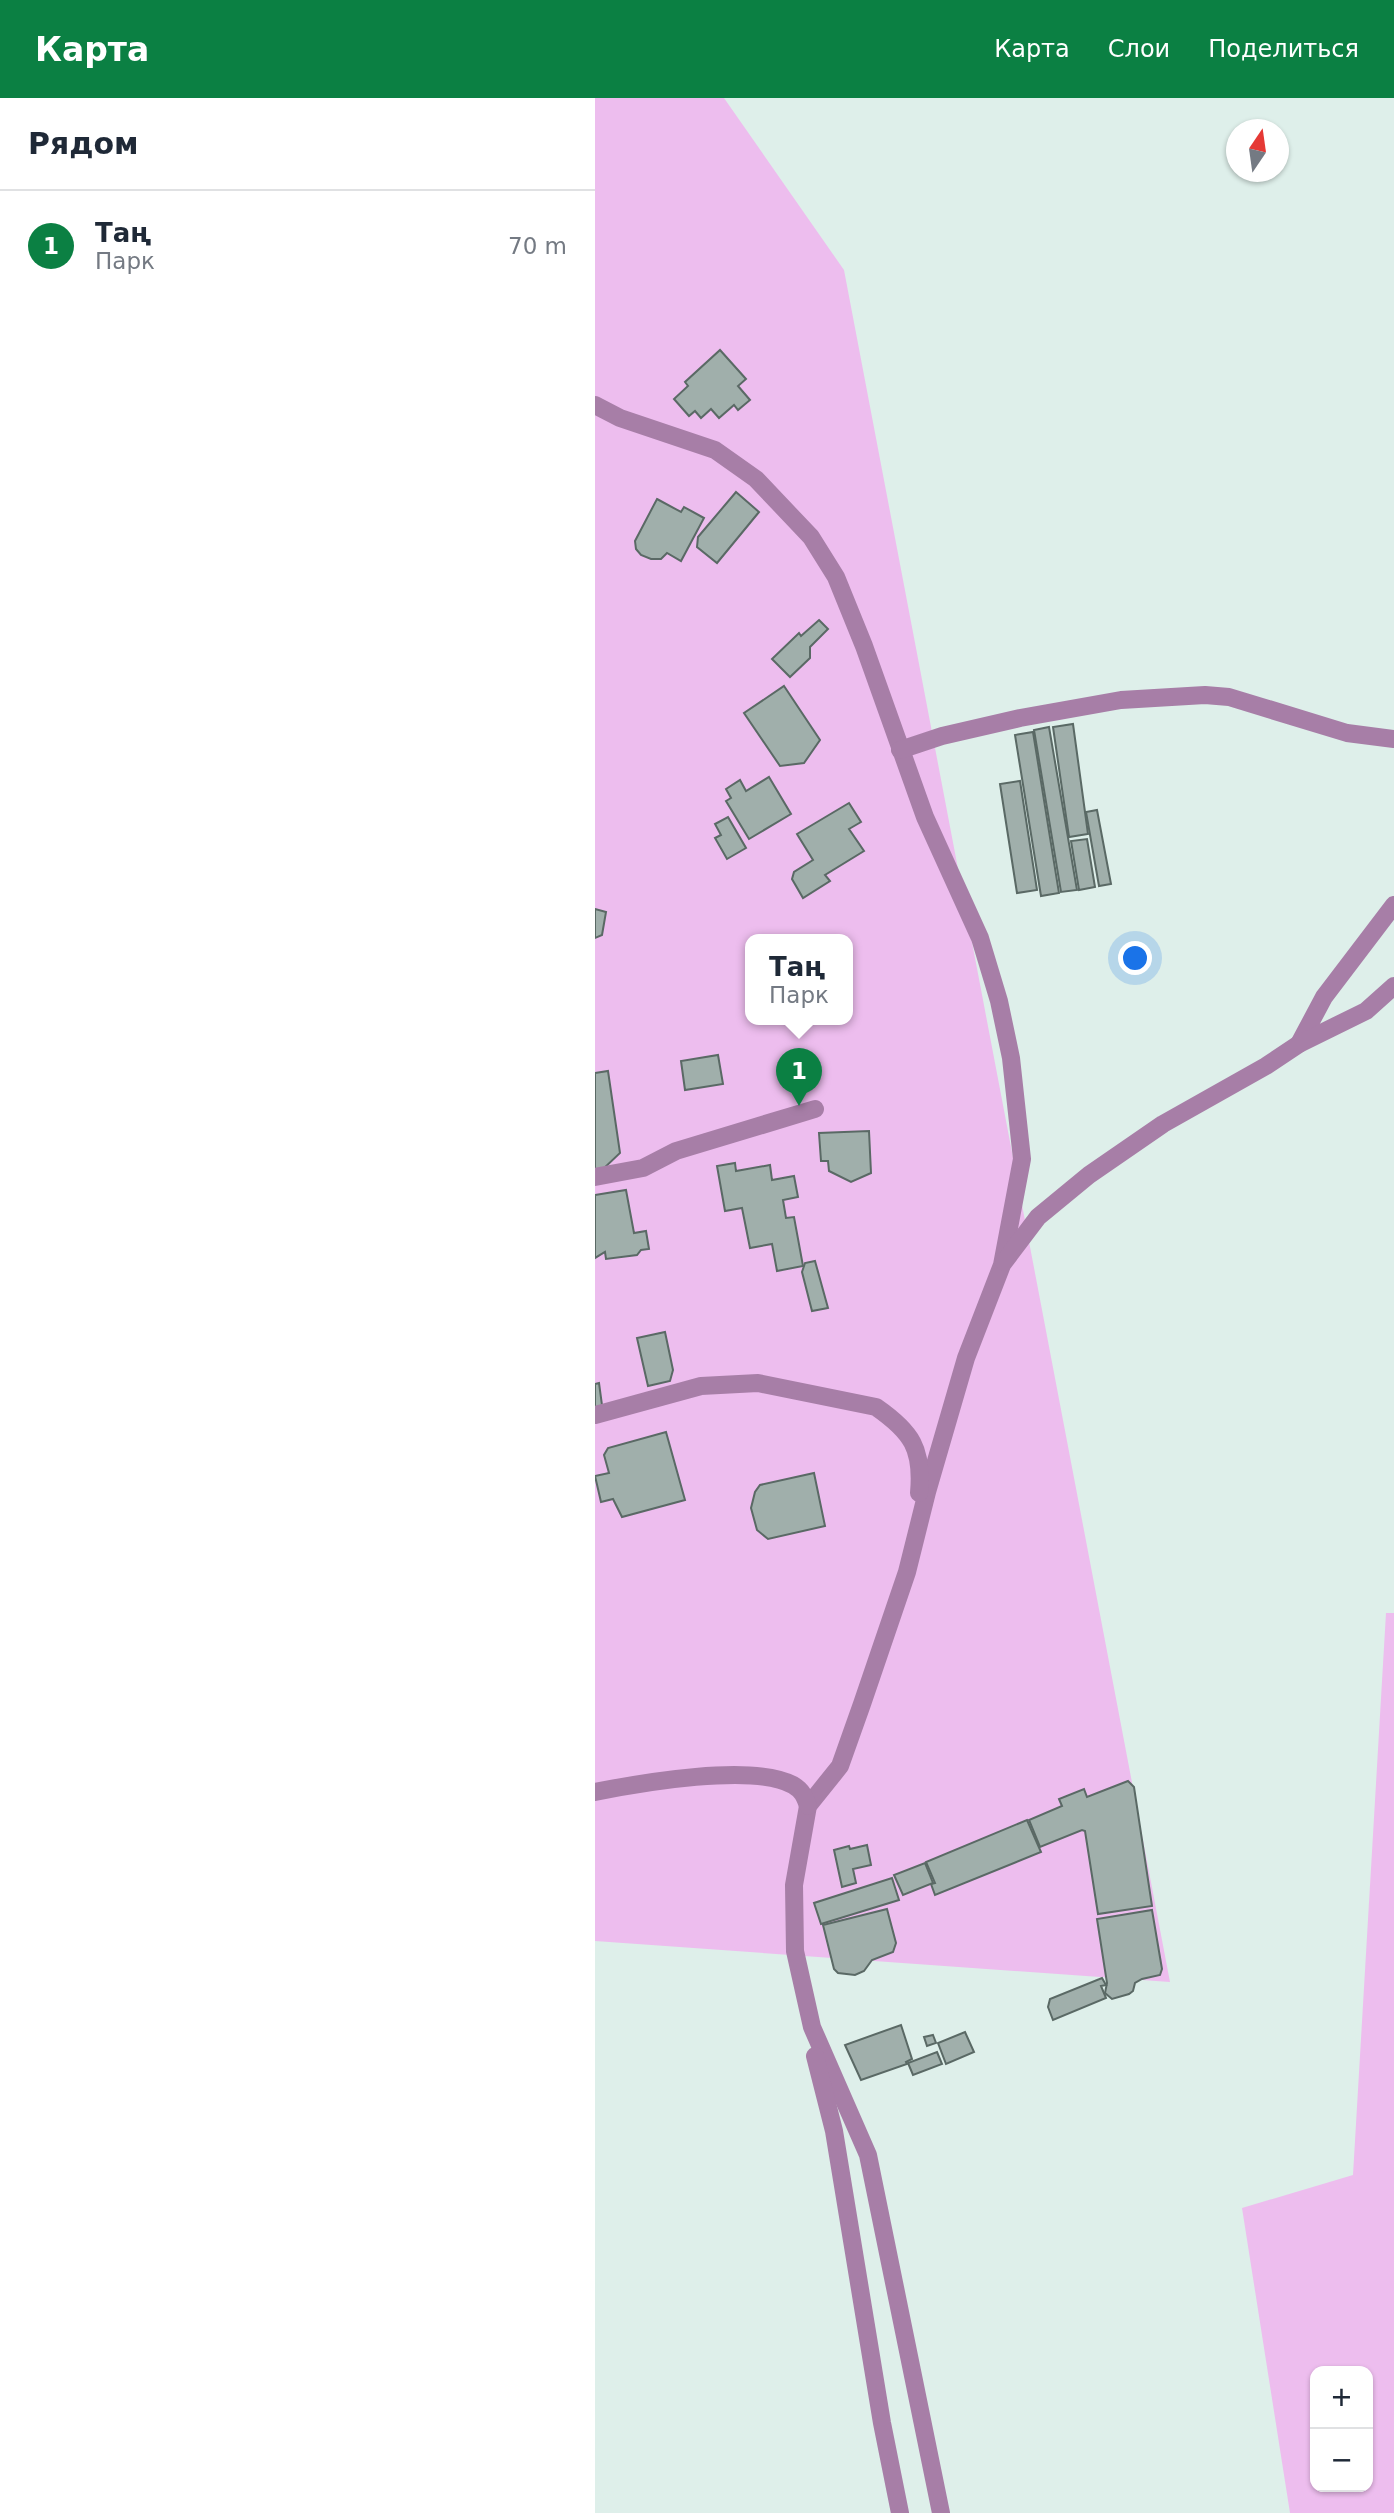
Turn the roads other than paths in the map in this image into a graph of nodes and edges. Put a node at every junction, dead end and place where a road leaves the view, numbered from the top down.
1 (595, 405) edge
2 (1394, 739) edge
3 (900, 750) junction
4 (1394, 905) edge
5 (1394, 986) edge
6 (1299, 1044) junction
7 (815, 1109) dead end
8 (595, 1177) edge
9 (1002, 1265) junction
10 (595, 1415) edge
11 (920, 1520) junction
12 (595, 1792) edge
13 (808, 1806) junction
14 (813, 2027) junction
15 (900, 2513) edge
16 (941, 2513) edge

1 - 3 street
2 - 3 street
3 - 9 street
4 - 6 street
5 - 6 street
6 - 9 street
7 - 8 street
9 - 11 street
10 - 11 street
11 - 13 street
12 - 13 street
13 - 14 street
14 - 15 street
14 - 16 street

